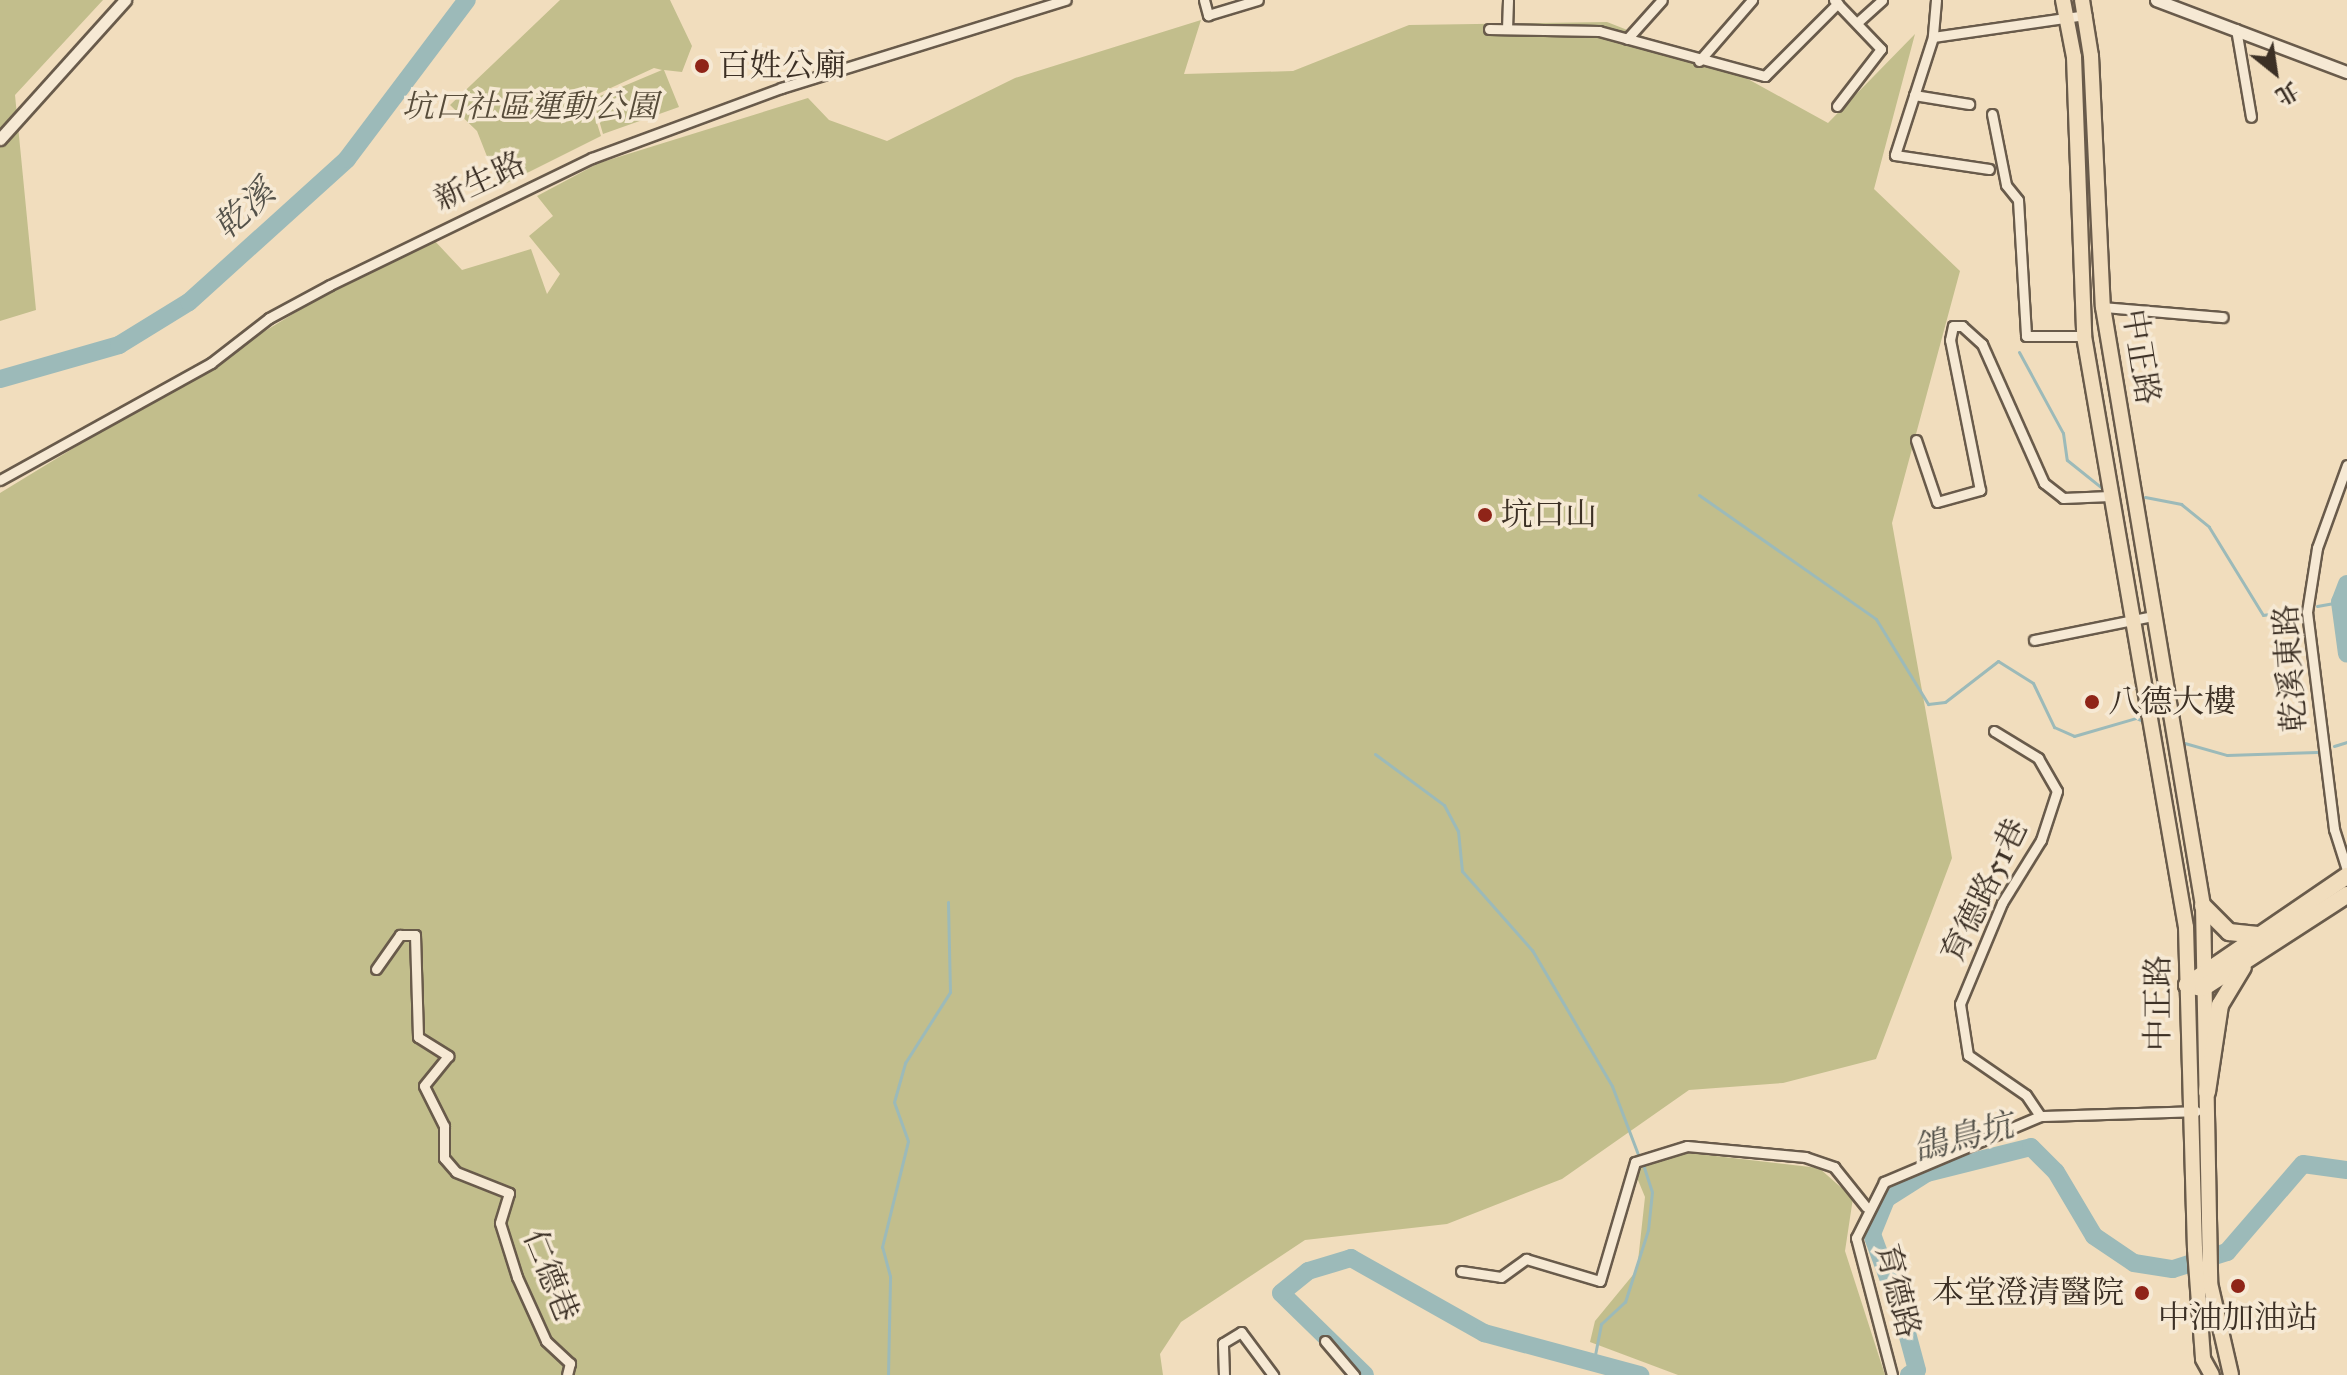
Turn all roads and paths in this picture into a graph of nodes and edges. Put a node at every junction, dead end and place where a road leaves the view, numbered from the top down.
1 (125, 0) edge
2 (1066, 0) edge
3 (1204, 0) edge
4 (1258, 0) edge
5 (1508, 0) edge
6 (1662, 0) edge
7 (1752, 0) edge
8 (1882, 0) edge
9 (1936, 0) edge
10 (2063, 0) edge
11 (2156, 0) edge
12 (1836, 2) edge
13 (2084, 7) edge
14 (2070, 17) junction
15 (1859, 21) junction
16 (1489, 29) dead end
17 (1507, 29) junction
18 (2236, 29) junction
19 (1933, 37) junction
20 (1627, 39) junction
21 (1699, 61) junction
22 (2347, 72) edge
23 (1914, 95) junction
24 (1969, 104) dead end
25 (1837, 106) dead end
26 (1992, 114) dead end
27 (2251, 117) dead end
28 (0, 139) edge
29 (1989, 169) dead end
30 (2103, 307) junction
31 (2223, 317) dead end
32 (2084, 336) junction
33 (2111, 361) junction
34 (2090, 367) junction
35 (1916, 440) dead end
36 (2347, 465) edge
37 (0, 480) edge
38 (2110, 496) junction
39 (2153, 616) junction
40 (2133, 621) junction
41 (2034, 640) dead end
42 (1994, 731) dead end
43 (2344, 884) edge
44 (2203, 906) junction
45 (2261, 935) junction
46 (2246, 962) junction
47 (376, 969) dead end
48 (2203, 971) junction
49 (2195, 987) junction
50 (2207, 1092) junction
51 (2208, 1111) junction
52 (2187, 1112) junction
53 (2040, 1116) junction
54 (1866, 1207) junction
55 (2202, 1248) junction
56 (1461, 1271) dead end
57 (2203, 1277) junction
58 (1325, 1341) dead end
59 (2222, 1357) junction
60 (2203, 1359) junction
61 (1892, 1374) edge
62 (567, 1375) edge
63 (1224, 1375) edge
64 (1273, 1375) edge
65 (1354, 1375) edge
66 (2204, 1375) edge
67 (2212, 1375) edge
68 (2231, 1375) edge

1 - 28 street
2 - 37 street, 新生路
3 - 4 street
5 - 17 street
6 - 20 street
7 - 21 street
8 - 15 street
9 - 19 street
10 - 14 main road, 中正路
11 - 18 street
12 - 15 street
12 - 21 street
13 - 14 street
13 - 30 main road, 中正路
14 - 19 street
14 - 32 main road, 中正路
15 - 25 street
16 - 17 street
17 - 20 street
18 - 22 street
18 - 27 street
19 - 23 street
20 - 21 street
23 - 24 street
23 - 29 street
26 - 32 street
30 - 31 street
30 - 33 main road, 中正路
32 - 34 main road, 中正路
33 - 34 main road
33 - 39 main road, 中正路
34 - 38 main road, 中正路
35 - 38 street
36 - 43 street, 乾溪東路
38 - 40 main road, 中正路
39 - 40 street
39 - 44 main road, 中正路
40 - 41 street
40 - 49 main road, 中正路
42 - 53 street, 育德路51巷
43 - 45 highway
43 - 46 highway
44 - 45 highway
44 - 48 main road, 中正路
45 - 48 highway
46 - 49 highway
46 - 50 highway
47 - 62 street, 仁德巷
48 - 49 highway
49 - 50 main road, 中正路
49 - 52 main road, 中正路
50 - 51 main road, 中正路
51 - 52 street, 育德路
51 - 55 main road, 中正路
52 - 53 street, 育德路
52 - 55 main road, 中正路
53 - 54 street, 育德路
54 - 56 street
54 - 61 street, 育德路
55 - 57 main road
57 - 59 main road
57 - 60 main road
58 - 65 street
59 - 60 street
59 - 68 main road
60 - 66 street
60 - 67 main road
63 - 64 street

